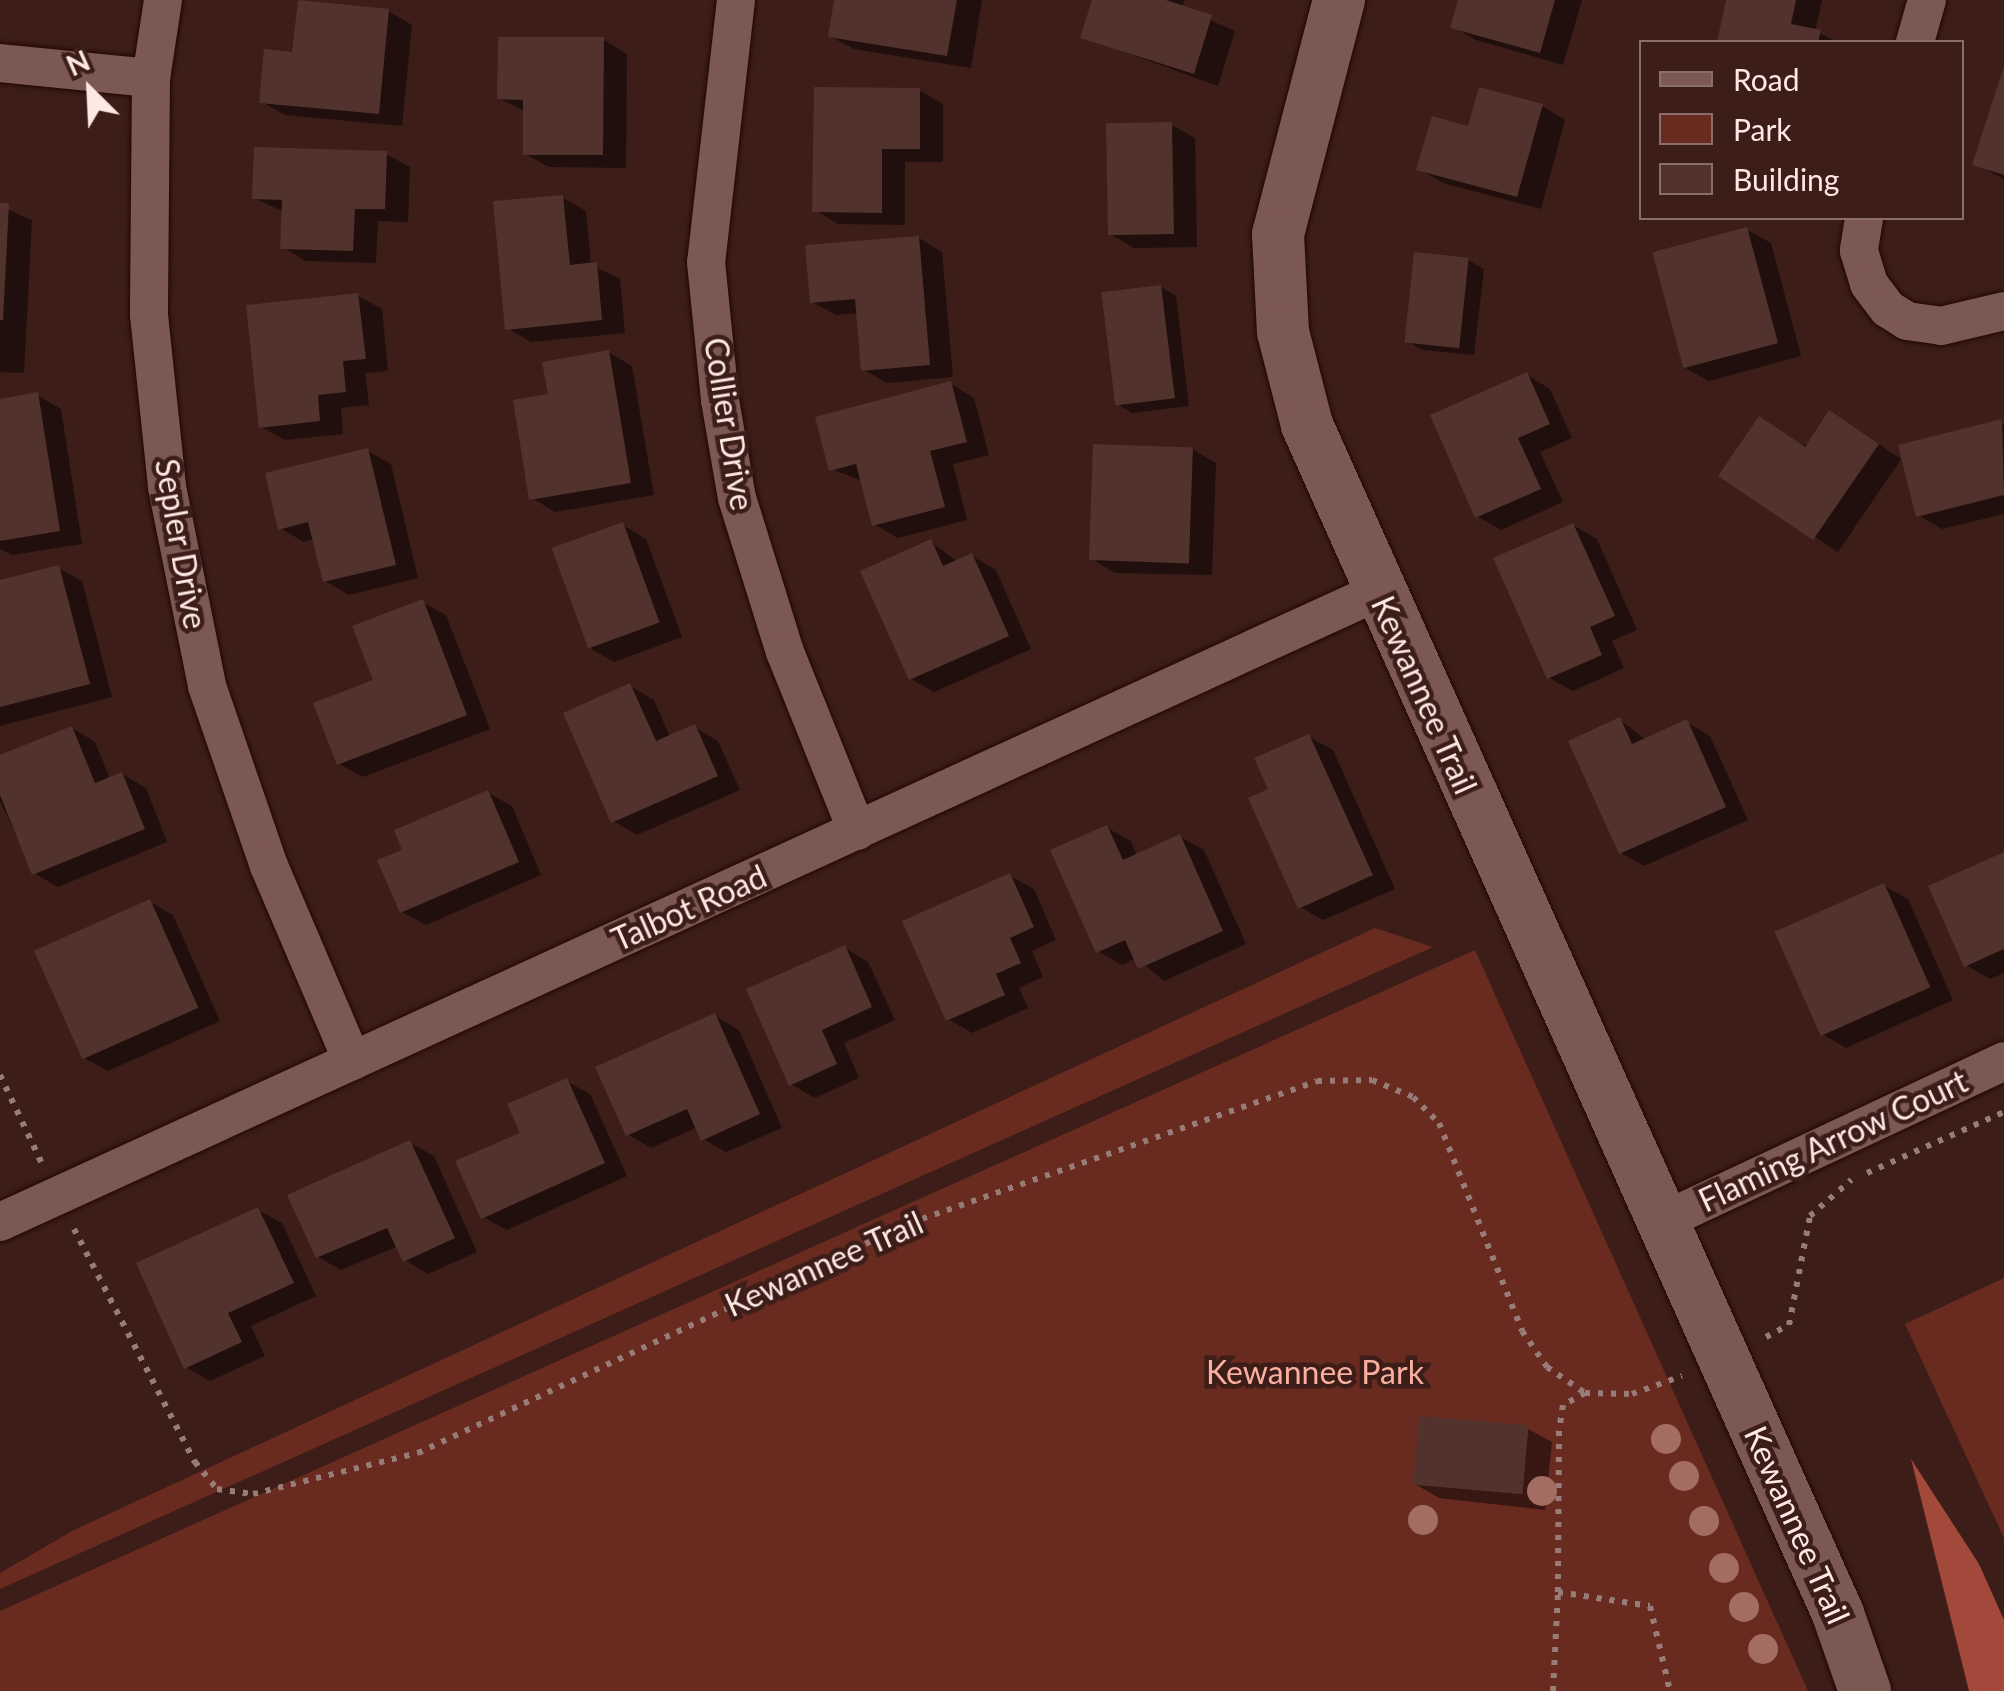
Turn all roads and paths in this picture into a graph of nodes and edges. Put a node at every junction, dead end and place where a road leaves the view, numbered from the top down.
1 (163, 0) edge
2 (736, 0) edge
3 (1340, 0) edge
4 (1927, 0) edge
5 (1916, 40) edge
6 (0, 63) edge
7 (152, 78) junction
8 (1864, 220) edge
9 (2004, 311) edge
10 (1377, 592) junction
11 (857, 831) junction
12 (352, 1061) junction
13 (2004, 1062) edge
14 (0, 1075) edge
15 (2004, 1112) edge
16 (56, 1196) junction
17 (1663, 1221) junction
18 (0, 1222) edge
19 (1725, 1360) junction
20 (1585, 1394) junction
21 (1558, 1592) junction
22 (1553, 1691) edge
23 (1670, 1691) edge
24 (1865, 1691) edge

1 - 7 street, Sepler Drive
2 - 11 street, Collier Drive
3 - 10 street, Kewannee Trail
4 - 5 street
6 - 7 street
7 - 12 street, Sepler Drive
8 - 9 street
10 - 11 street, Talbot Road
10 - 17 street, Kewannee Trail
11 - 12 street, Talbot Road
12 - 16 street, Talbot Road
13 - 17 street, Flaming Arrow Court
14 - 16 path, Kewannee Trail
15 - 19 path
16 - 18 street, Talbot Road
16 - 20 path, Kewannee Trail
17 - 19 street, Kewannee Trail
19 - 20 path
19 - 24 street, Kewannee Trail
20 - 21 path
21 - 22 path
21 - 23 path

